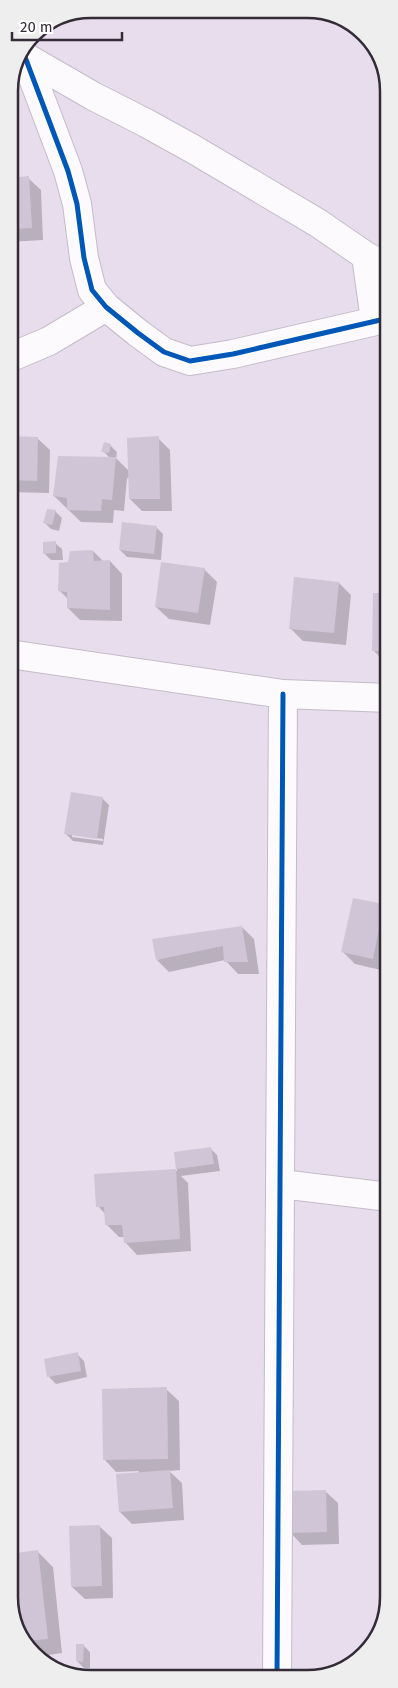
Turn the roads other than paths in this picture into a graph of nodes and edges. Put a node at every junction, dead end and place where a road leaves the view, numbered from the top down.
1 (26, 57) edge
2 (25, 59) edge
3 (377, 262) edge
4 (380, 296) edge
5 (106, 307) junction
6 (380, 319) edge
7 (18, 354) edge
8 (18, 655) edge
9 (283, 694) junction
10 (380, 698) edge
11 (281, 1184) junction
12 (380, 1196) edge
13 (277, 1670) edge

1 - 3 street
2 - 5 street
3 - 4 street
5 - 6 street
5 - 7 street
8 - 9 street
9 - 10 street
9 - 11 street
11 - 12 street
11 - 13 street

